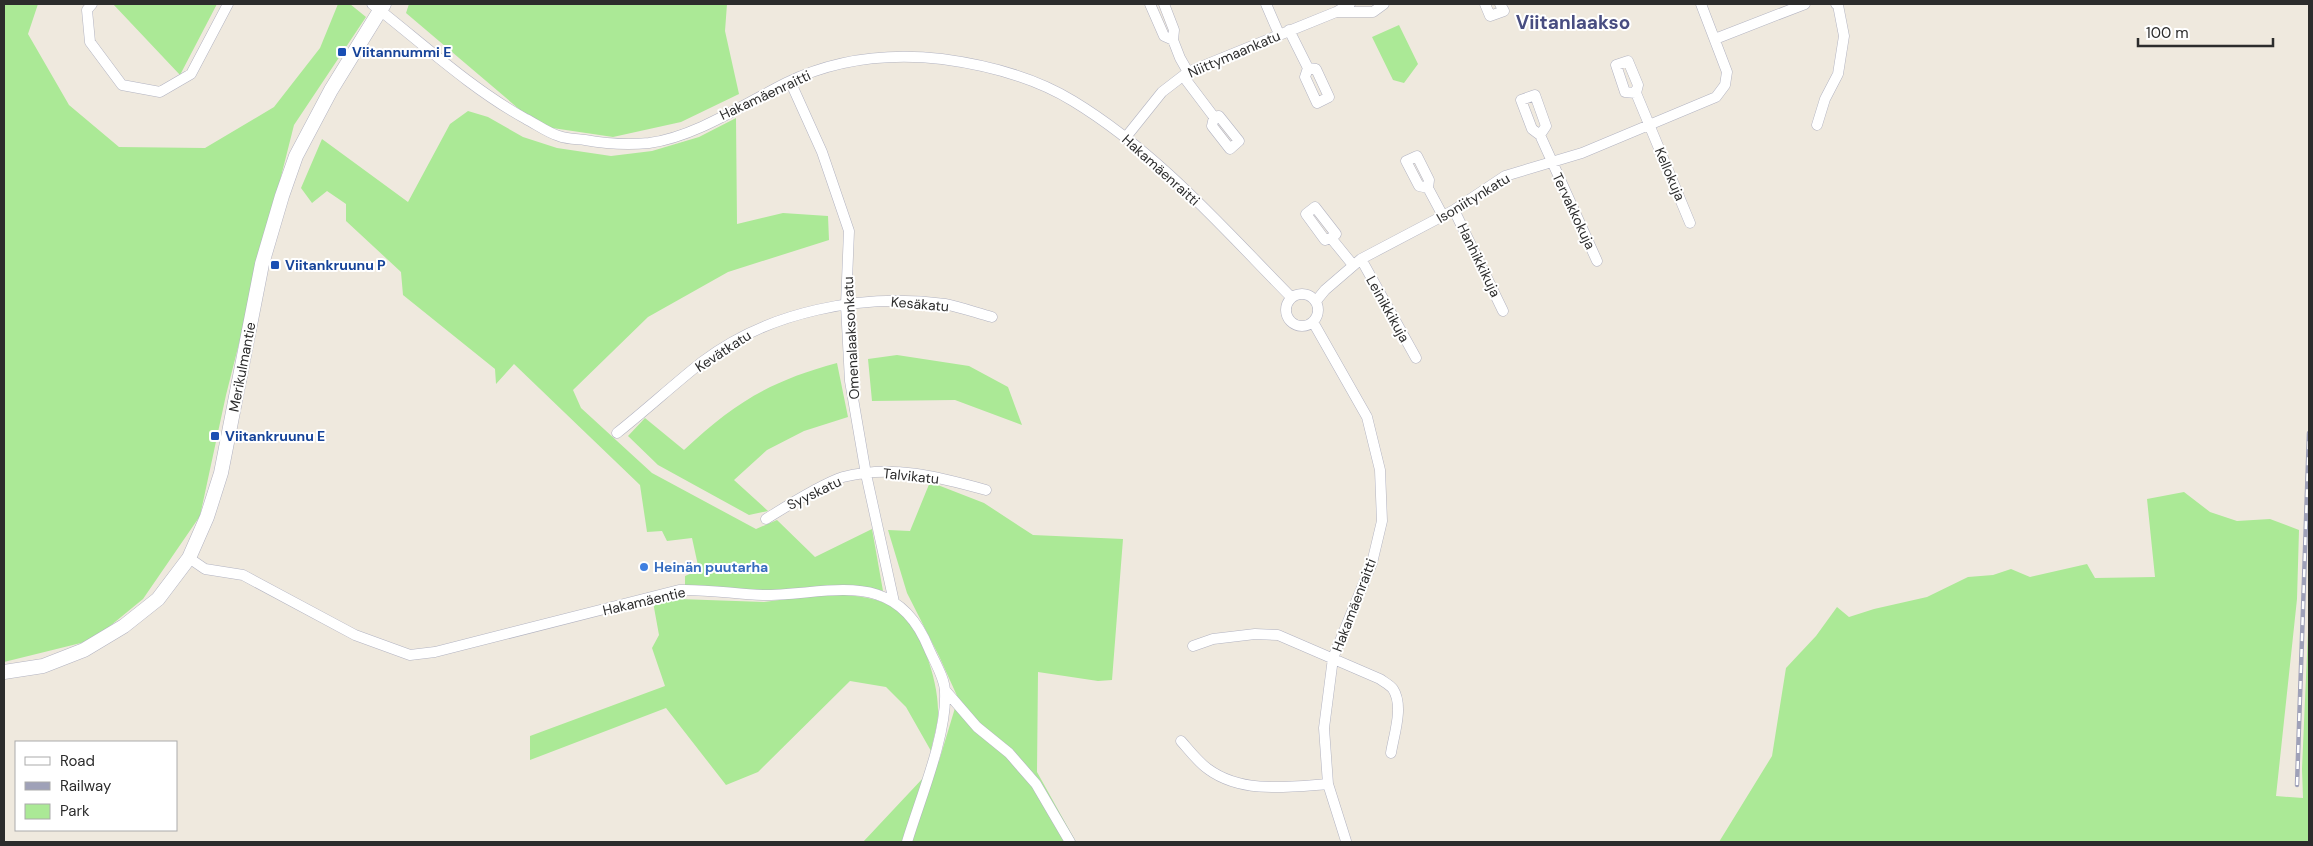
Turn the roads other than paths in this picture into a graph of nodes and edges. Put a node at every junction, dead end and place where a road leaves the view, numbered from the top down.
1 (92, 4) edge
2 (228, 4) edge
3 (1164, 4) edge
4 (1266, 4) edge
5 (1350, 4) edge
6 (1383, 4) edge
7 (1485, 4) edge
8 (1500, 4) edge
9 (1701, 4) edge
10 (1805, 4) edge
11 (1836, 4) edge
12 (378, 6) edge
13 (1151, 6) edge
14 (1336, 12) junction
15 (1289, 30) junction
16 (1279, 34) junction
17 (1715, 39) junction
18 (1173, 40) junction
19 (1308, 68) dead end
20 (1185, 74) junction
21 (790, 81) junction
22 (1636, 93) dead end
23 (1214, 117) dead end
24 (1817, 125) dead end
25 (1649, 126) junction
26 (1540, 135) dead end
27 (1126, 137) junction
28 (1551, 161) junction
29 (1428, 188) dead end
30 (1454, 210) junction
31 (1443, 216) junction
32 (1690, 223) dead end
33 (1331, 238) dead end
34 (1597, 261) dead end
35 (1357, 262) junction
36 (1291, 297) junction
37 (1316, 301) junction
38 (846, 305) junction
39 (1503, 311) dead end
40 (992, 318) dead end
41 (1313, 322) junction
42 (1416, 358) dead end
43 (617, 432) dead end
44 (866, 474) junction
45 (986, 490) dead end
46 (766, 518) dead end
47 (189, 558) junction
48 (894, 602) junction
49 (1193, 646) dead end
50 (1333, 658) junction
51 (4, 672) edge
52 (945, 690) junction
53 (1181, 741) dead end
54 (1391, 753) dead end
55 (1328, 784) junction
56 (907, 842) edge
57 (1070, 842) edge
58 (1346, 842) edge

1 - 2 street
3 - 13 street
3 - 18 street
4 - 16 street
5 - 14 street, Niittymaankatu
6 - 14 street, Niittymaankatu
7 - 8 street
9 - 17 street
10 - 17 street
11 - 24 street
12 - 21 street, Hakamäenraitti
12 - 47 street, Merikulmantie
13 - 18 street
14 - 15 street, Niittymaankatu
15 - 16 street, Niittymaankatu
15 - 19 street
16 - 20 street, Niittymaankatu
17 - 25 street, Isoniitynkatu
18 - 20 street
20 - 23 street
20 - 27 street, Niittymaankatu
21 - 27 street, Hakamäenraitti
21 - 38 street, Omenalaaksonkatu
22 - 25 street, Kellokuja
25 - 28 street, Isoniitynkatu
25 - 32 street, Kellokuja
26 - 28 street, Tervakkokuja
27 - 36 street, Hakamäenraitti
28 - 30 street, Isoniitynkatu
28 - 34 street, Tervakkokuja
29 - 31 street
30 - 31 street, Isoniitynkatu
30 - 39 street, Hanhikkikuja
31 - 35 street, Isoniitynkatu
33 - 35 street, Leinikkikuja
35 - 37 street, Isoniitynkatu
35 - 42 street, Leinikkikuja
36 - 37 street
36 - 41 street
37 - 41 street
38 - 40 street, Kesäkatu
38 - 43 street, Kevätkatu
38 - 44 street, Omenalaaksonkatu
41 - 50 street, Hakamäenraitti
44 - 45 street, Talvikatu
44 - 46 street, Syyskatu
44 - 48 street, Omenalaaksonkatu
47 - 48 street, Hakamäentie
47 - 51 street, Merikulmantie
48 - 52 street, Hakamäentie
49 - 50 street
50 - 54 street
50 - 55 street, Hakamäenraitti
52 - 56 street, Hakamäentie
52 - 57 street
53 - 55 street
55 - 58 street, Hakamäenraitti

